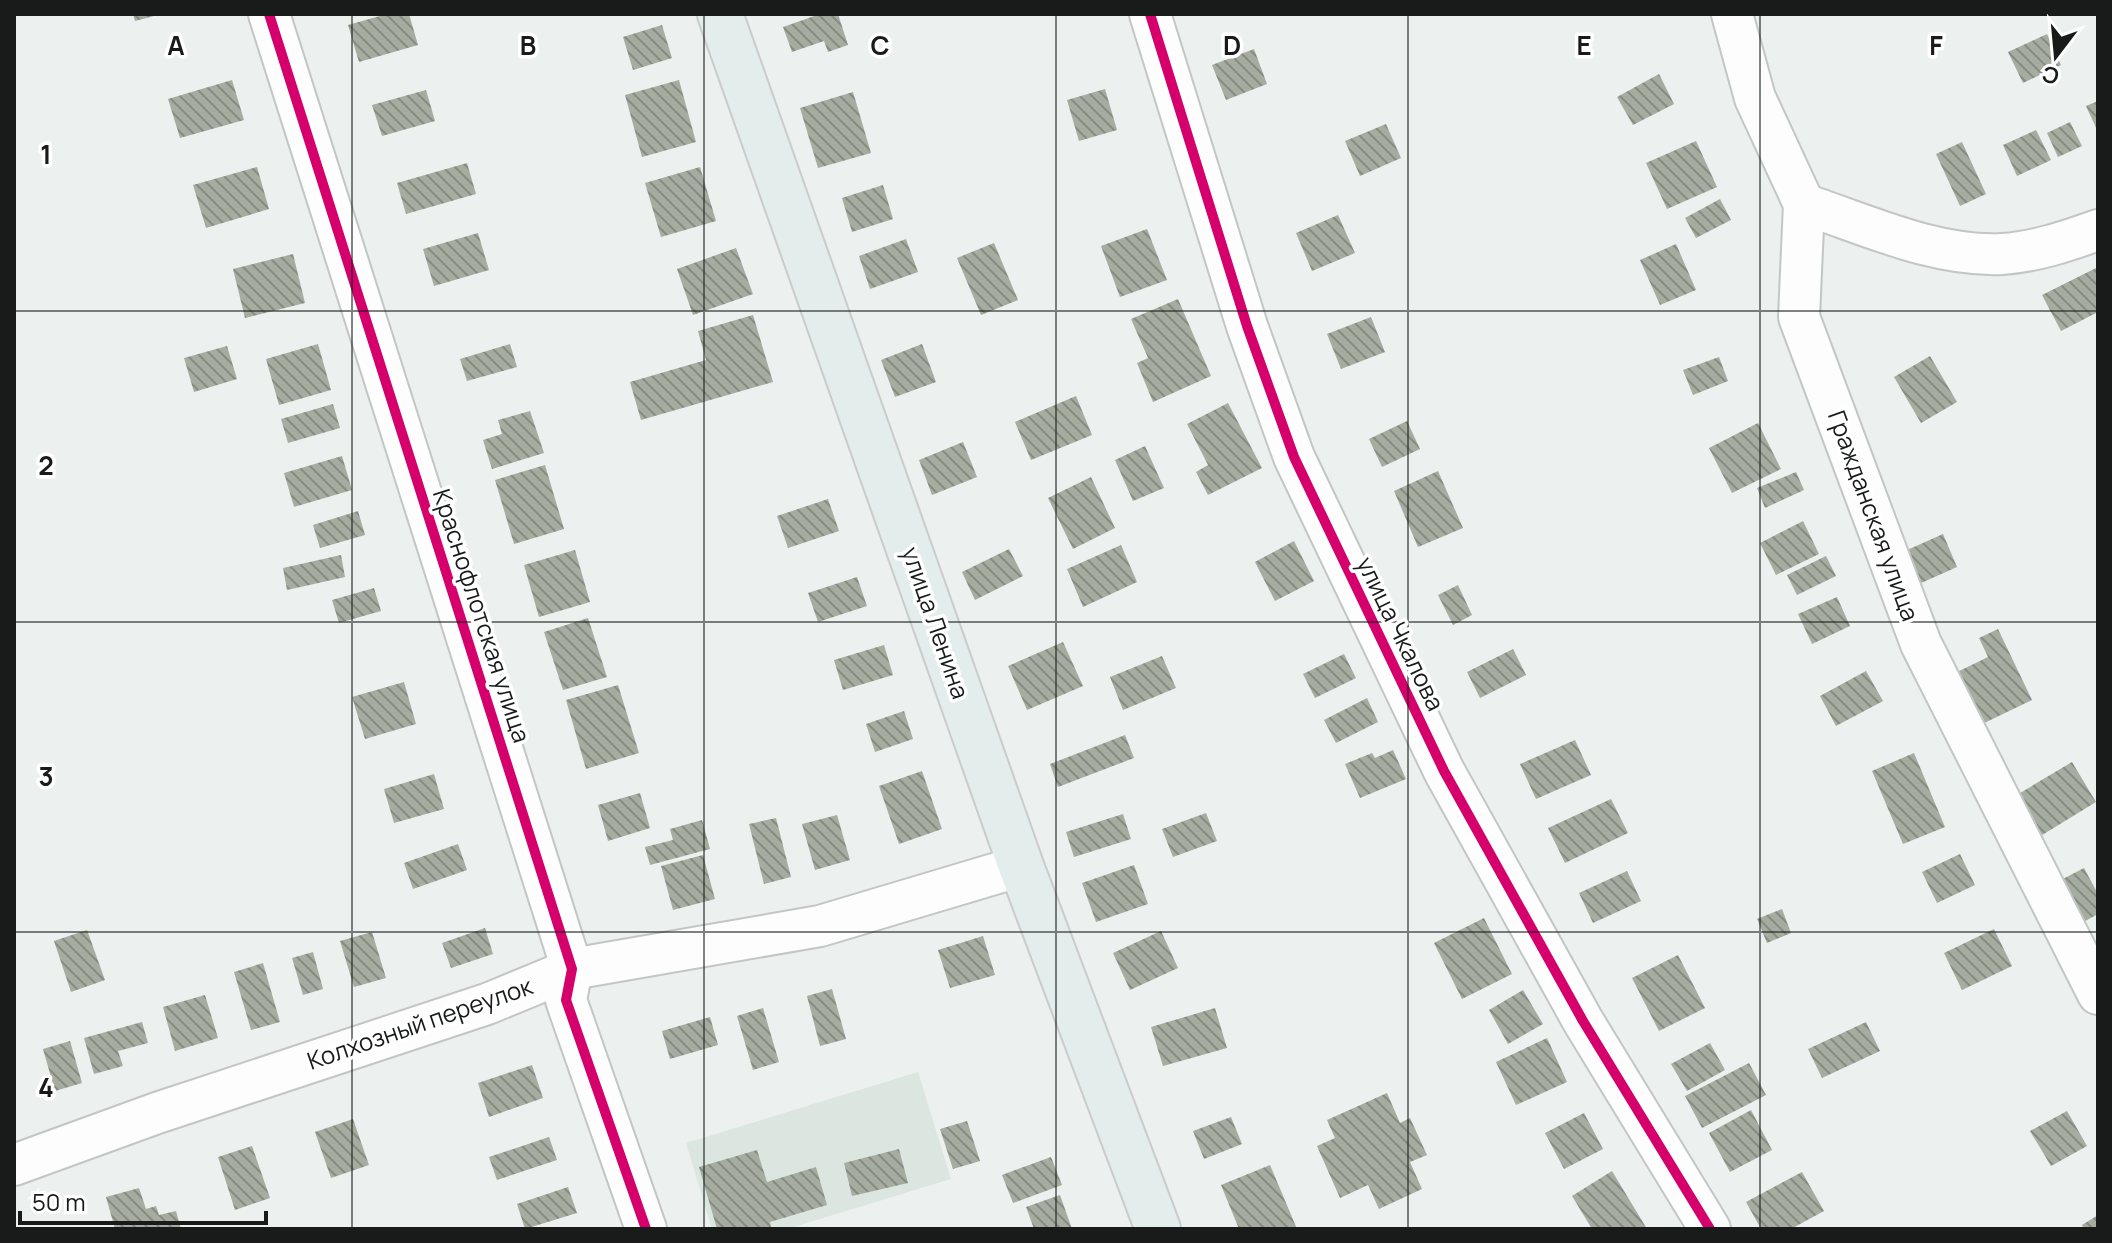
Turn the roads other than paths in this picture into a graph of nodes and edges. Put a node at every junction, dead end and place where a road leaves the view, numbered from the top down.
1 (269, 14) edge
2 (720, 14) edge
3 (1150, 14) edge
4 (1738, 17) edge
5 (1804, 204) junction
6 (2098, 230) edge
7 (1021, 866) junction
8 (572, 969) junction
9 (2098, 994) edge
10 (14, 1165) edge
11 (646, 1229) edge
12 (1158, 1229) edge
13 (1710, 1229) edge

1 - 8 street, Краснофлотская улица
2 - 7 main road, улица Ленина
3 - 13 street, улица Чкалова
4 - 5 street, Гражданская улица
5 - 6 street
5 - 9 street, Гражданская улица
7 - 8 street, Колхозный переулок
7 - 12 main road, улица Ленина
8 - 10 street, Колхозный переулок
8 - 11 street, Краснофлотская улица

